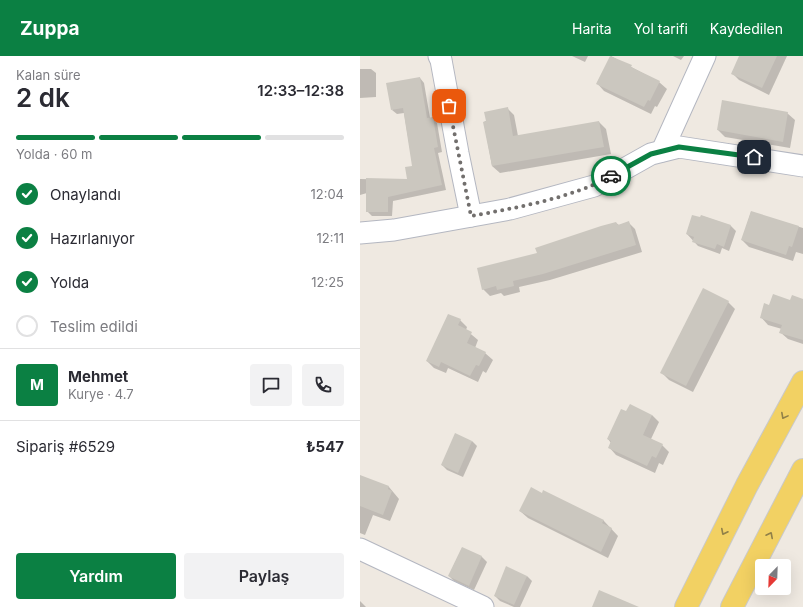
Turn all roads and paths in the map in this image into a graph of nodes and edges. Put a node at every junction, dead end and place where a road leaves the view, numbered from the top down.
1 (439, 56) edge
2 (705, 56) edge
3 (662, 151) junction
4 (803, 166) edge
5 (471, 216) junction
6 (360, 233) edge
7 (803, 382) edge
8 (803, 470) edge
9 (360, 549) edge
10 (483, 607) edge
11 (686, 607) edge
12 (732, 607) edge

1 - 5 street
2 - 3 street
3 - 4 street
3 - 5 street
5 - 6 street
7 -> 11 main road
12 -> 8 main road
9 - 10 street

